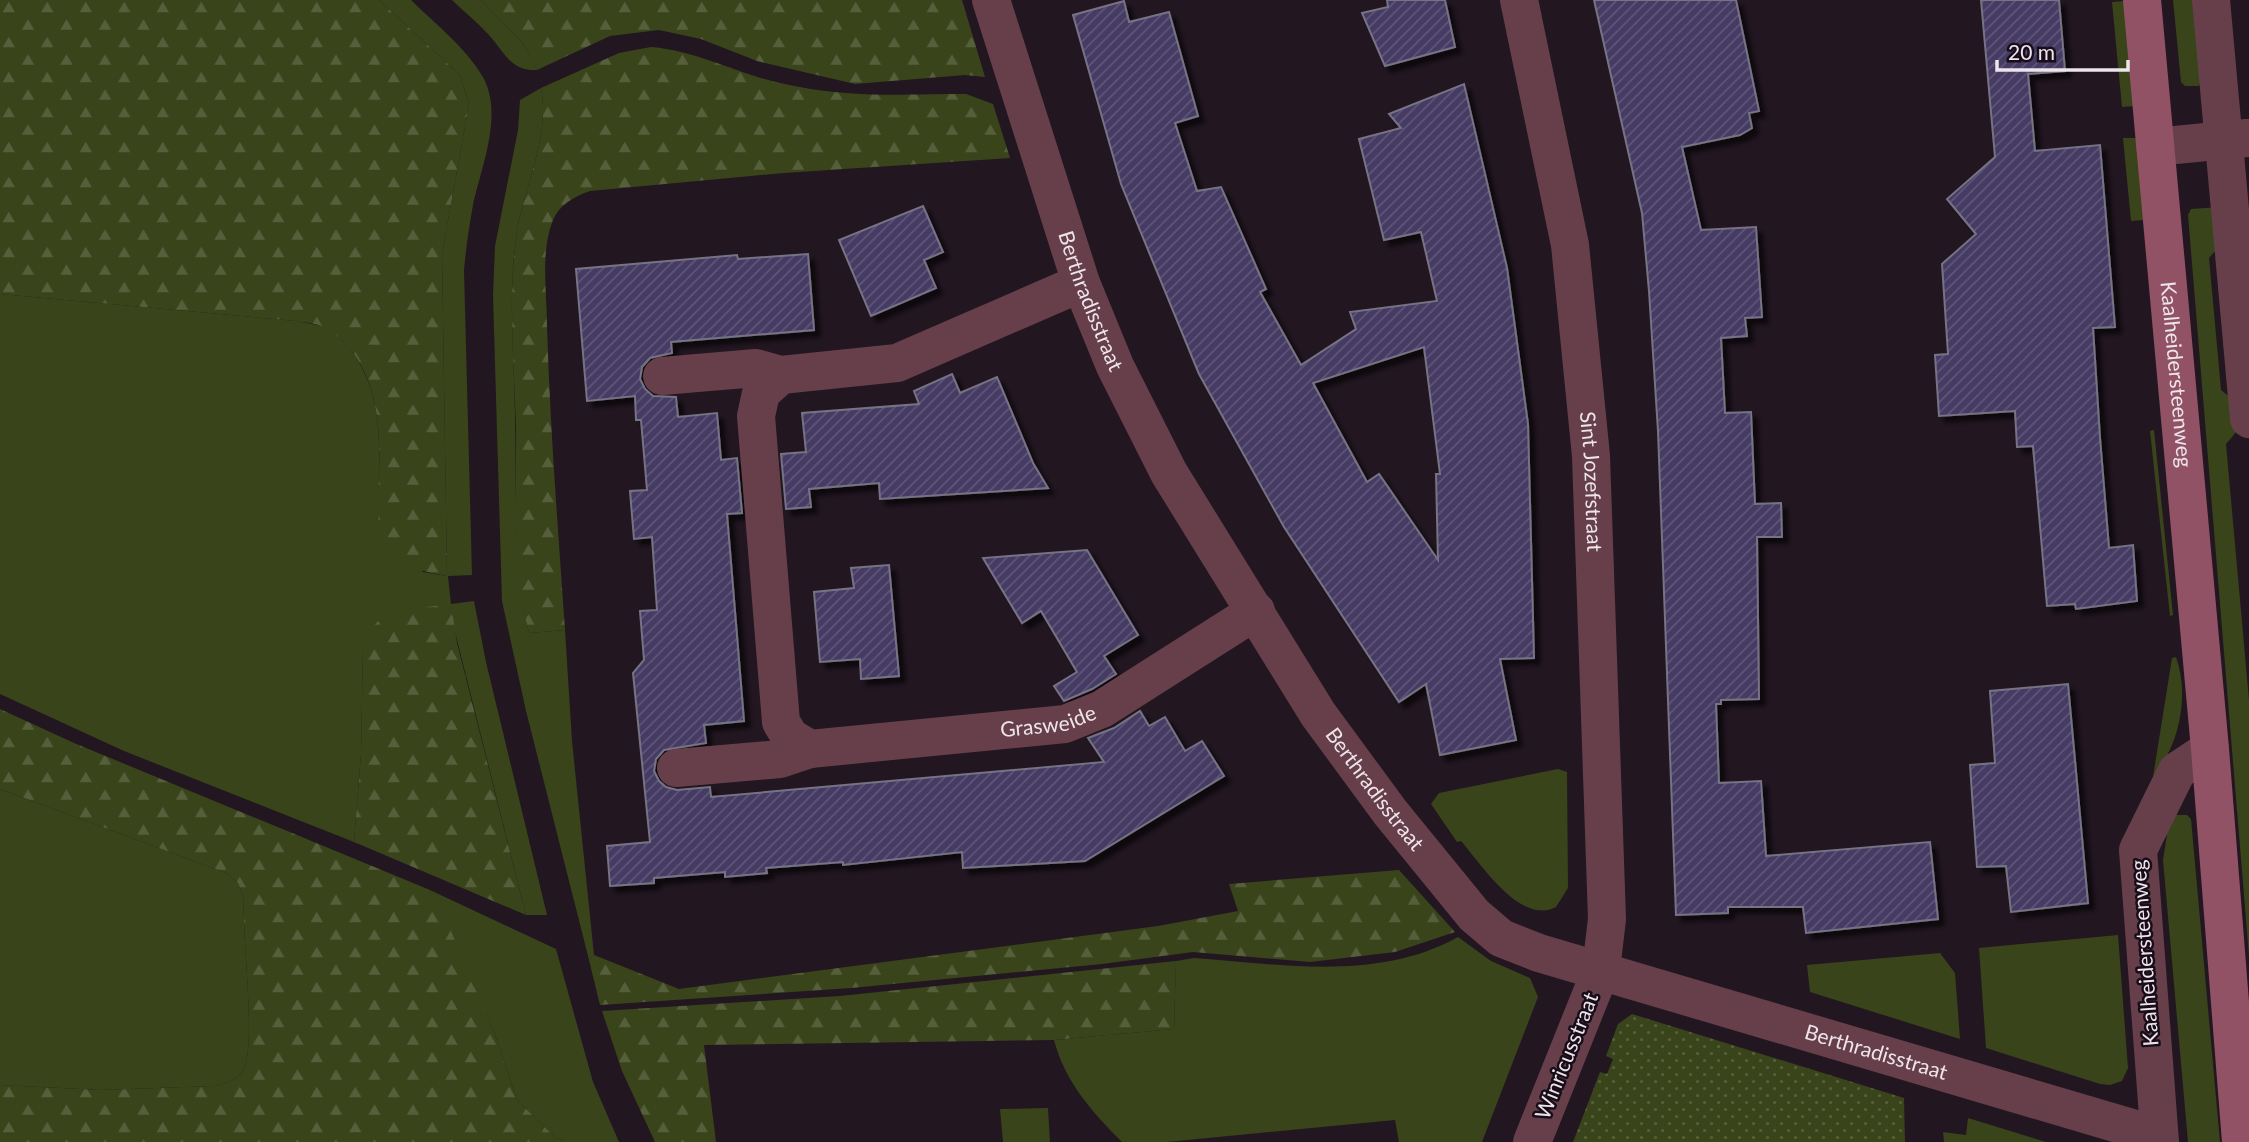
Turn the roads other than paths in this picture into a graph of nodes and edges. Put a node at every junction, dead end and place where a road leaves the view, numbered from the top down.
1 (991, 0) edge
2 (1519, 0) edge
3 (2142, 0) edge
4 (2211, 0) edge
5 (2236, 139) edge
6 (2155, 147) junction
7 (1081, 283) junction
8 (662, 376) dead end
9 (781, 376) junction
10 (2249, 419) edge
11 (1256, 611) junction
12 (810, 749) junction
13 (2210, 749) junction
14 (676, 768) dead end
15 (1601, 970) junction
16 (2160, 1139) edge
17 (1532, 1142) edge
18 (2241, 1142) edge

1 - 7 street, Berthradisstraat
2 - 15 street, Sint Jozefstraat
3 - 6 street, Kaalheidersteenweg
4 - 5 street
5 - 6 street
5 - 10 street
6 - 13 street, Kaalheidersteenweg
7 - 9 street
7 - 11 street, Berthradisstraat
8 - 9 street
9 - 12 street
11 - 12 street, Grasweide
11 - 15 street, Berthradisstraat
12 - 14 street, Grasweide
13 - 16 street, Kaalheidersteenweg
13 - 18 street, Kaalheidersteenweg
15 - 16 street, Berthradisstraat
15 - 17 street, Winricusstraat

